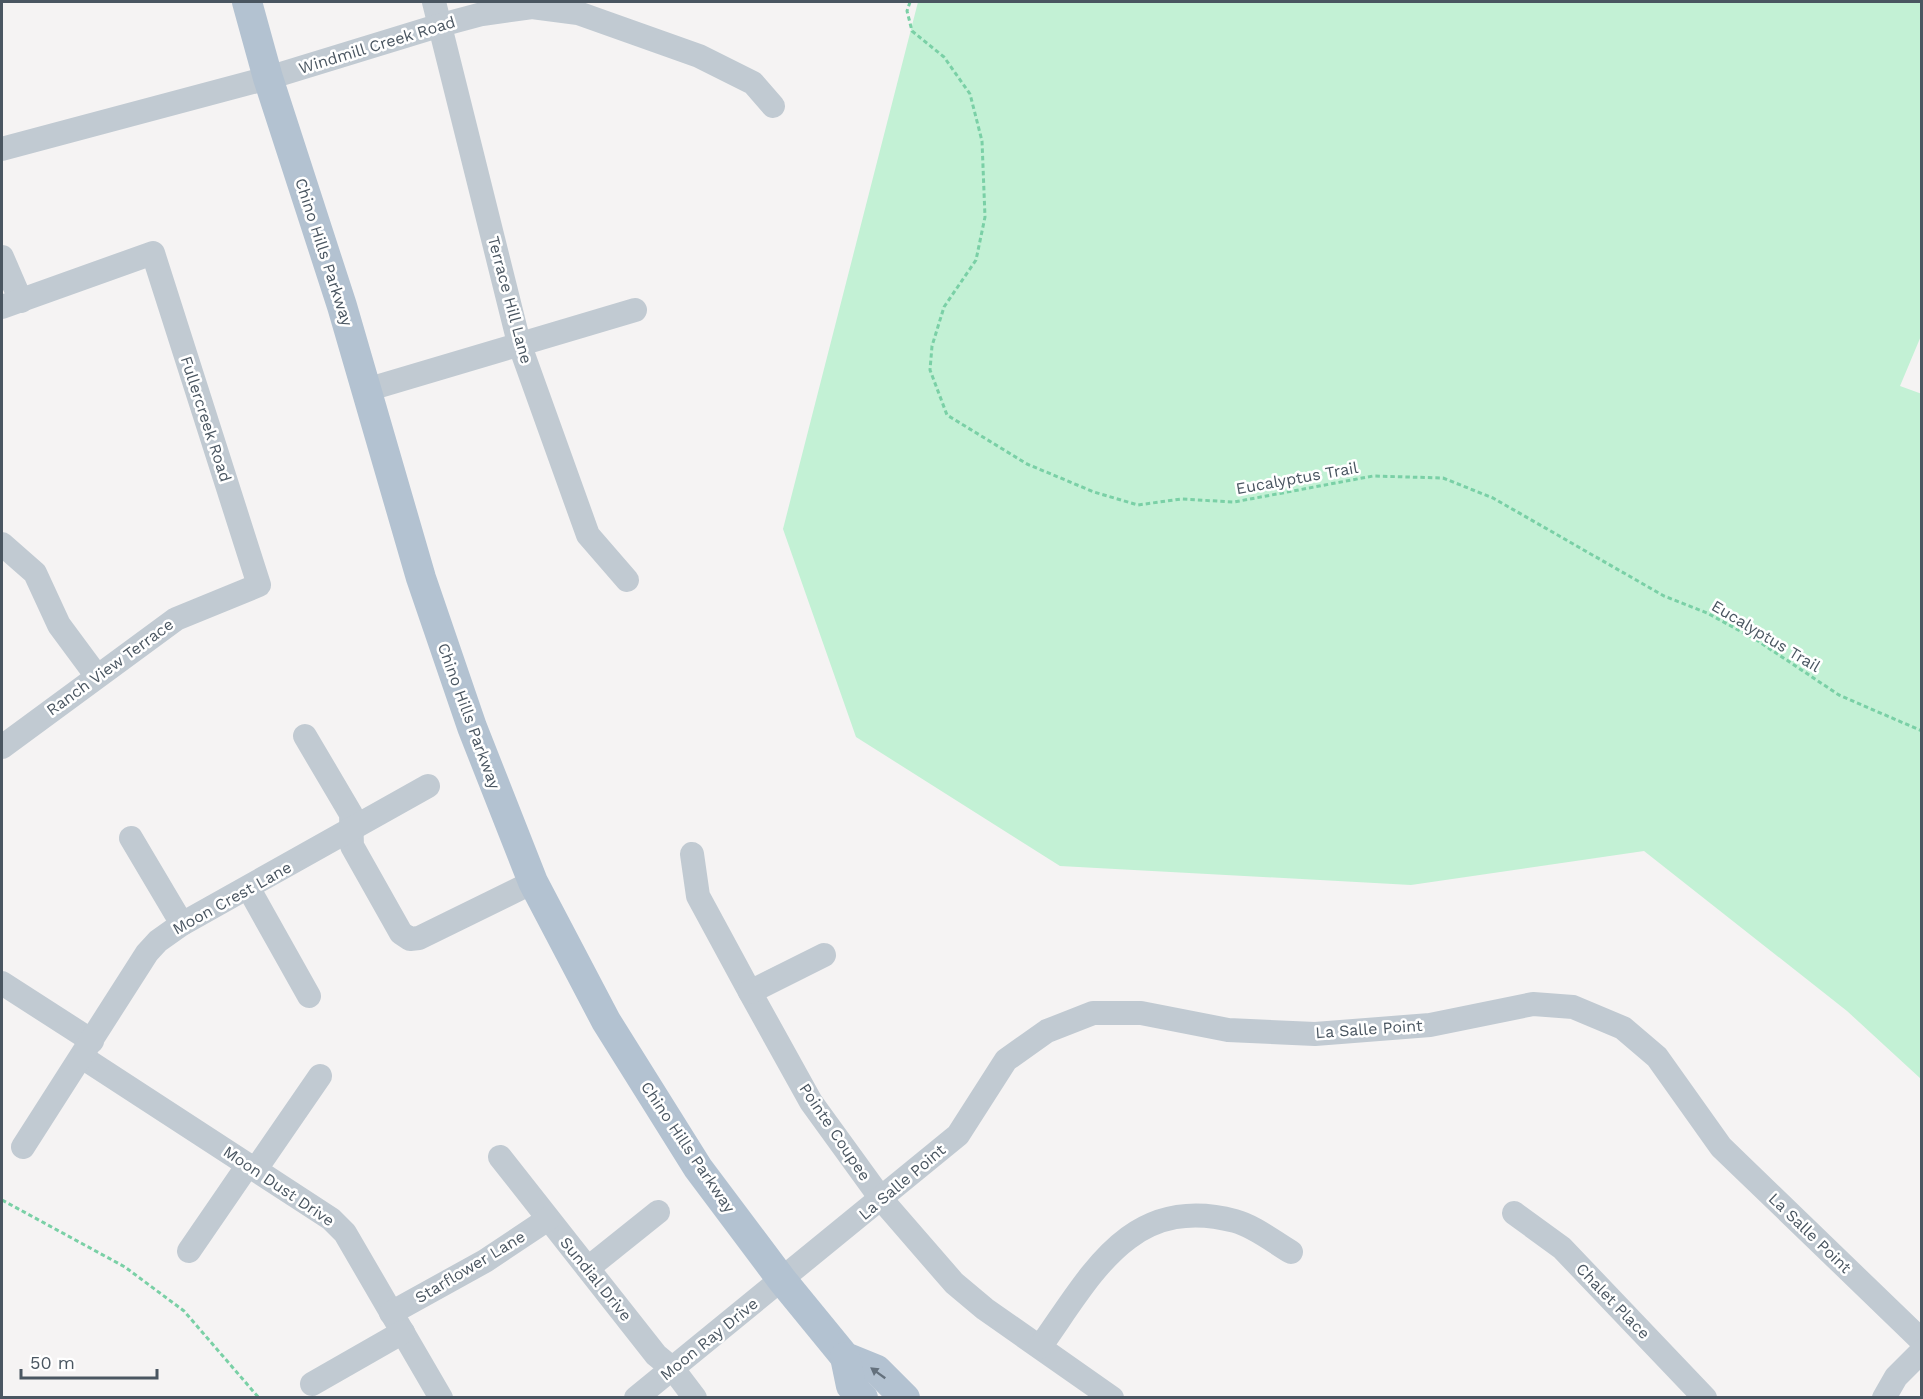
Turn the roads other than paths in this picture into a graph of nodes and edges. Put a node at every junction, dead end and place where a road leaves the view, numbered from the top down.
1 (247, 2) edge
2 (434, 2) edge
3 (441, 25) junction
4 (268, 78) junction
5 (773, 106) dead end
6 (2, 149) edge
7 (2, 256) edge
8 (11, 304) edge
9 (635, 310) dead end
10 (519, 344) junction
11 (366, 390) junction
12 (2, 544) edge
13 (627, 580) dead end
14 (259, 585) joint
15 (96, 675) junction
16 (305, 736) dead end
17 (2, 747) edge
18 (428, 786) dead end
19 (350, 831) junction
20 (131, 838) dead end
21 (692, 854) dead end
22 (533, 882) junction
23 (249, 889) junction
24 (182, 924) junction
25 (824, 955) dead end
26 (2, 983) edge
27 (750, 992) junction
28 (309, 996) dead end
29 (87, 1049) junction
30 (320, 1076) dead end
31 (23, 1147) dead end
32 (500, 1156) dead end
33 (252, 1167) junction
34 (882, 1200) junction
35 (658, 1212) dead end
36 (1514, 1213) dead end
37 (548, 1219) junction
38 (189, 1251) dead end
39 (1291, 1252) dead end
40 (588, 1268) junction
41 (782, 1280) junction
42 (397, 1322) junction
43 (1922, 1341) edge
44 (1040, 1347) junction
45 (1922, 1351) edge
46 (845, 1357) junction
47 (672, 1369) junction
48 (312, 1384) dead end
49 (441, 1398) edge
50 (636, 1398) edge
51 (695, 1398) edge
52 (862, 1398) edge
53 (905, 1398) edge
54 (1112, 1398) edge
55 (1706, 1398) edge
56 (1884, 1398) edge

1 - 4 main road, Chino Hills Parkway
2 - 3 street, Terrace Hill Lane
3 - 4 street, Windmill Creek Road
3 - 5 street, Windmill Creek Road
3 - 10 street, Terrace Hill Lane
4 - 6 street, Windmill Creek Road
4 - 11 main road, Chino Hills Parkway
7 - 8 street
8 - 14 street, Fullercreek Road
9 - 10 street
10 - 11 street
10 - 13 street, Terrace Hill Lane
11 - 22 main road, Chino Hills Parkway
12 - 15 street
14 - 15 street, Ranch View Terrace
15 - 17 street, Ranch View Terrace
16 - 19 street
18 - 19 street, Moon Crest Lane
19 - 22 street
19 - 23 street, Moon Crest Lane
20 - 24 street
21 - 27 street, Pointe Coupee
22 - 41 main road, Chino Hills Parkway
23 - 24 street, Moon Crest Lane
23 - 28 street
24 - 29 street, Moon Crest Lane
25 - 27 street
26 - 29 street, Moon Dust Drive
27 - 34 street, Pointe Coupee
29 - 31 street, Moon Crest Lane
29 - 33 street, Moon Dust Drive
30 - 33 street
32 - 37 street, Sundial Drive
33 - 38 street
33 - 42 street, Moon Dust Drive
34 - 41 street, La Salle Point
34 - 43 street, La Salle Point
34 - 44 street, Pointe Coupee
35 - 40 street
36 - 55 street, Chalet Place
37 - 40 street, Sundial Drive
37 - 42 street, Starflower Lane
39 - 44 street
40 - 47 street, Sundial Drive
41 - 46 main road, Chino Hills Parkway
41 - 47 street, Moon Ray Drive
42 - 48 street, Starflower Lane
42 - 49 street, Moon Dust Drive
44 - 54 street, Pointe Coupee
45 - 56 street
46 - 52 main road, Chino Hills Parkway
53 -> 46 main road, Chino Hills Parkway
47 - 50 street, Moon Ray Drive
47 - 51 street, Sundial Drive

